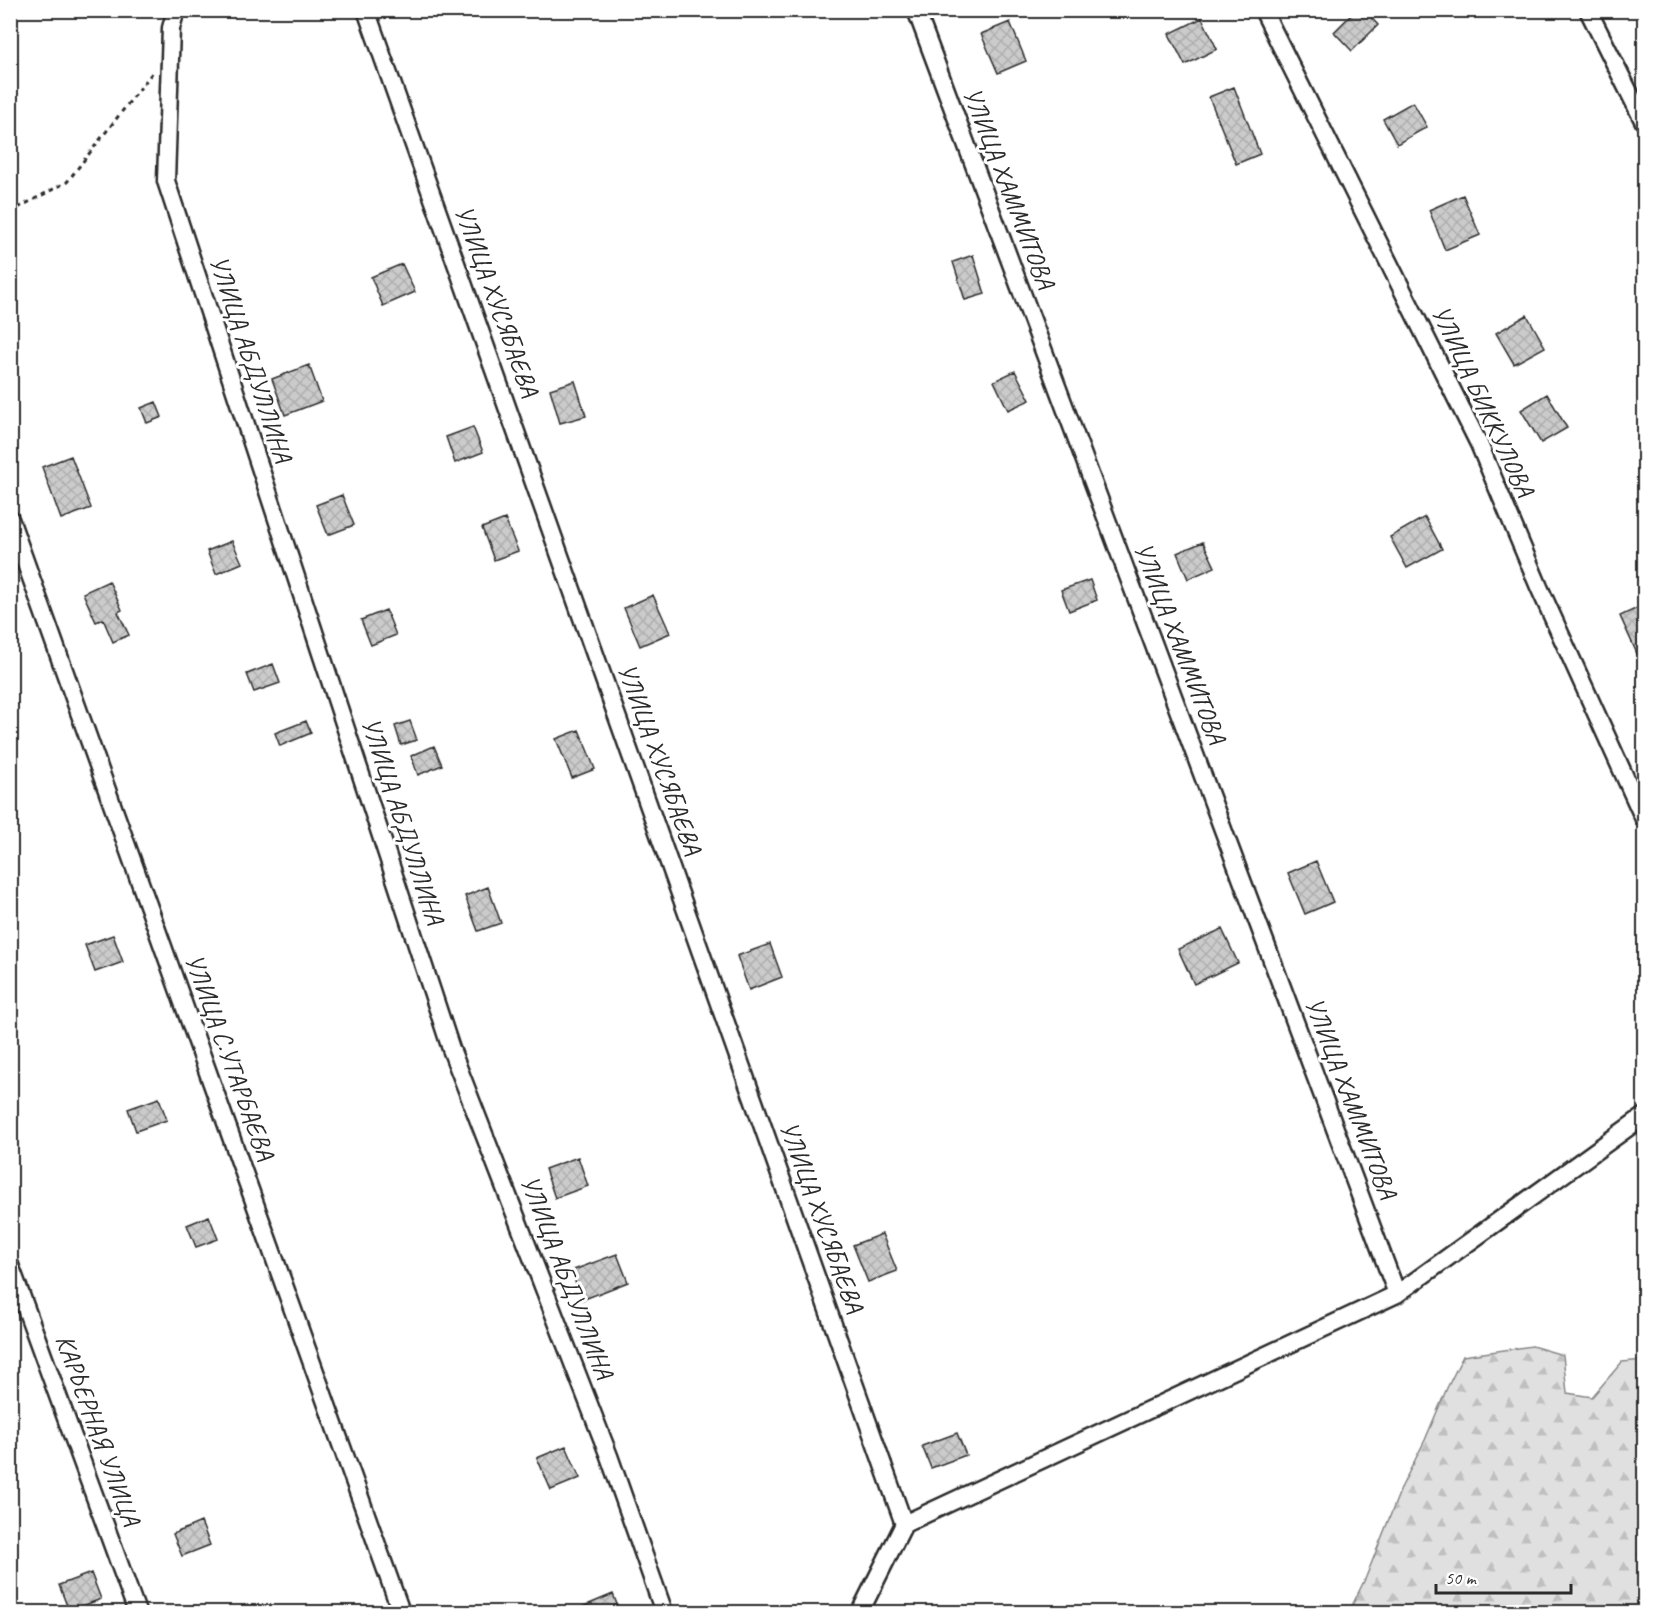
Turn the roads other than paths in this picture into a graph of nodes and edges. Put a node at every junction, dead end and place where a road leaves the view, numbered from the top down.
1 (176, 10) edge
2 (366, 10) edge
3 (916, 10) edge
4 (1263, 10) edge
5 (1588, 10) edge
6 (1644, 122) edge
7 (10, 519) edge
8 (1644, 819) edge
9 (1644, 1116) edge
10 (10, 1265) edge
11 (1397, 1294) junction
12 (904, 1524) junction
13 (137, 1612) edge
14 (400, 1612) edge
15 (664, 1612) edge
16 (860, 1612) edge

1 - 15 street, УЛИЦА АБДУЛЛИНА
2 - 12 street, УЛИЦА ХУСЯБАЕВА
3 - 11 street, УЛИЦА ХАММИТОВА
4 - 8 street, УЛИЦА БИККУЛОВА
5 - 6 street
7 - 14 street, УЛИЦА С.УТАРБАЕВА
9 - 11 street
10 - 13 street, КАРЬЕРНАЯ УЛИЦА
11 - 12 street
12 - 16 street

